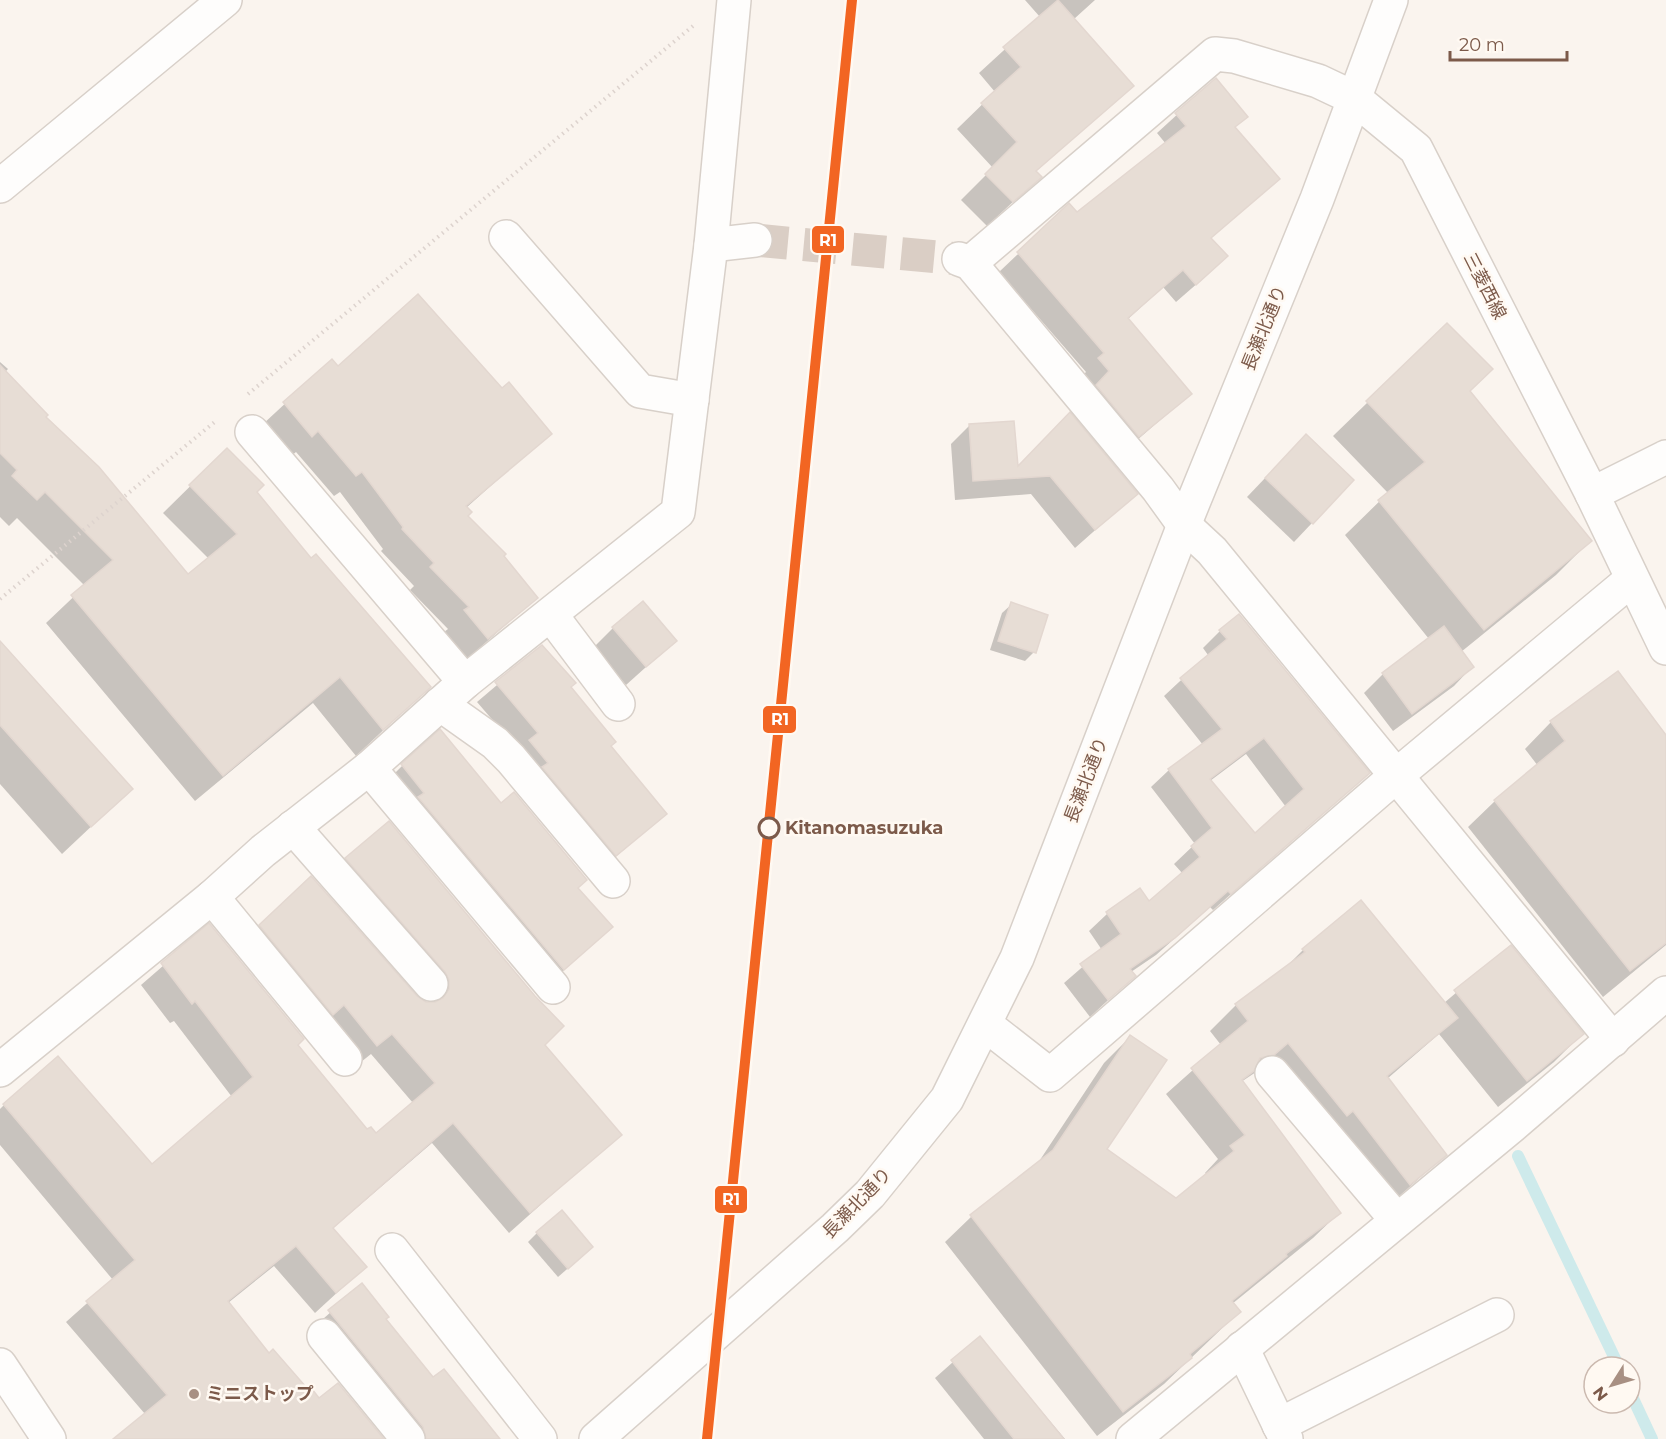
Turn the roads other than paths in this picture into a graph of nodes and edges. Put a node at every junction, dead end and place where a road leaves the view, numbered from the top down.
1 (225, 0) edge
2 (734, 0) edge
3 (1391, 0) edge
4 (1354, 98) junction
5 (0, 186) edge
6 (506, 237) dead end
7 (755, 240) tunnel mouth
8 (711, 245) junction
9 (692, 400) junction
10 (252, 432) dead end
11 (1666, 457) edge
12 (1592, 494) junction
13 (1184, 525) junction
14 (1632, 579) junction
15 (551, 615) junction
16 (1666, 648) edge
17 (465, 682) junction
18 (440, 704) junction
19 (618, 704) dead end
20 (369, 768) junction
21 (1397, 775) junction
22 (293, 827) junction
23 (613, 881) dead end
24 (212, 897) junction
25 (431, 984) dead end
26 (553, 987) dead end
27 (1666, 993) edge
28 (986, 1025) junction
29 (1613, 1040) junction
30 (345, 1059) dead end
31 (0, 1070) edge
32 (1272, 1073) dead end
33 (1396, 1219) junction
34 (392, 1250) dead end
35 (1497, 1315) dead end
36 (324, 1336) dead end
37 (1242, 1347) junction
38 (0, 1365) edge
39 (1282, 1432) edge
40 (49, 1439) edge
41 (408, 1439) edge
42 (540, 1439) edge
43 (596, 1439) edge
44 (1133, 1439) edge

1 - 5 street
2 - 8 street
3 - 4 street, 長瀬北通り
4 - 12 street, 三菱西線
4 - 13 street, 長瀬北通り
4 - 13 street, 三菱西線
6 - 9 street
7 - 8 street
8 - 9 street
9 - 15 street
10 - 17 street
11 - 12 street
12 - 14 street, 三菱西線
13 - 21 street
13 - 28 street, 長瀬北通り
14 - 16 street, 三菱西線
14 - 21 street
15 - 17 street
15 - 19 street
17 - 18 street
18 - 20 street
18 - 23 street
20 - 22 street
20 - 26 street
21 - 28 street
21 - 29 street
22 - 24 street
22 - 25 street
24 - 30 street
24 - 31 street
27 - 29 street
28 - 43 street, 長瀬北通り
29 - 33 street
32 - 33 street
33 - 37 street
34 - 42 street
35 - 39 street
36 - 41 street
37 - 39 street
37 - 44 street
38 - 40 street

